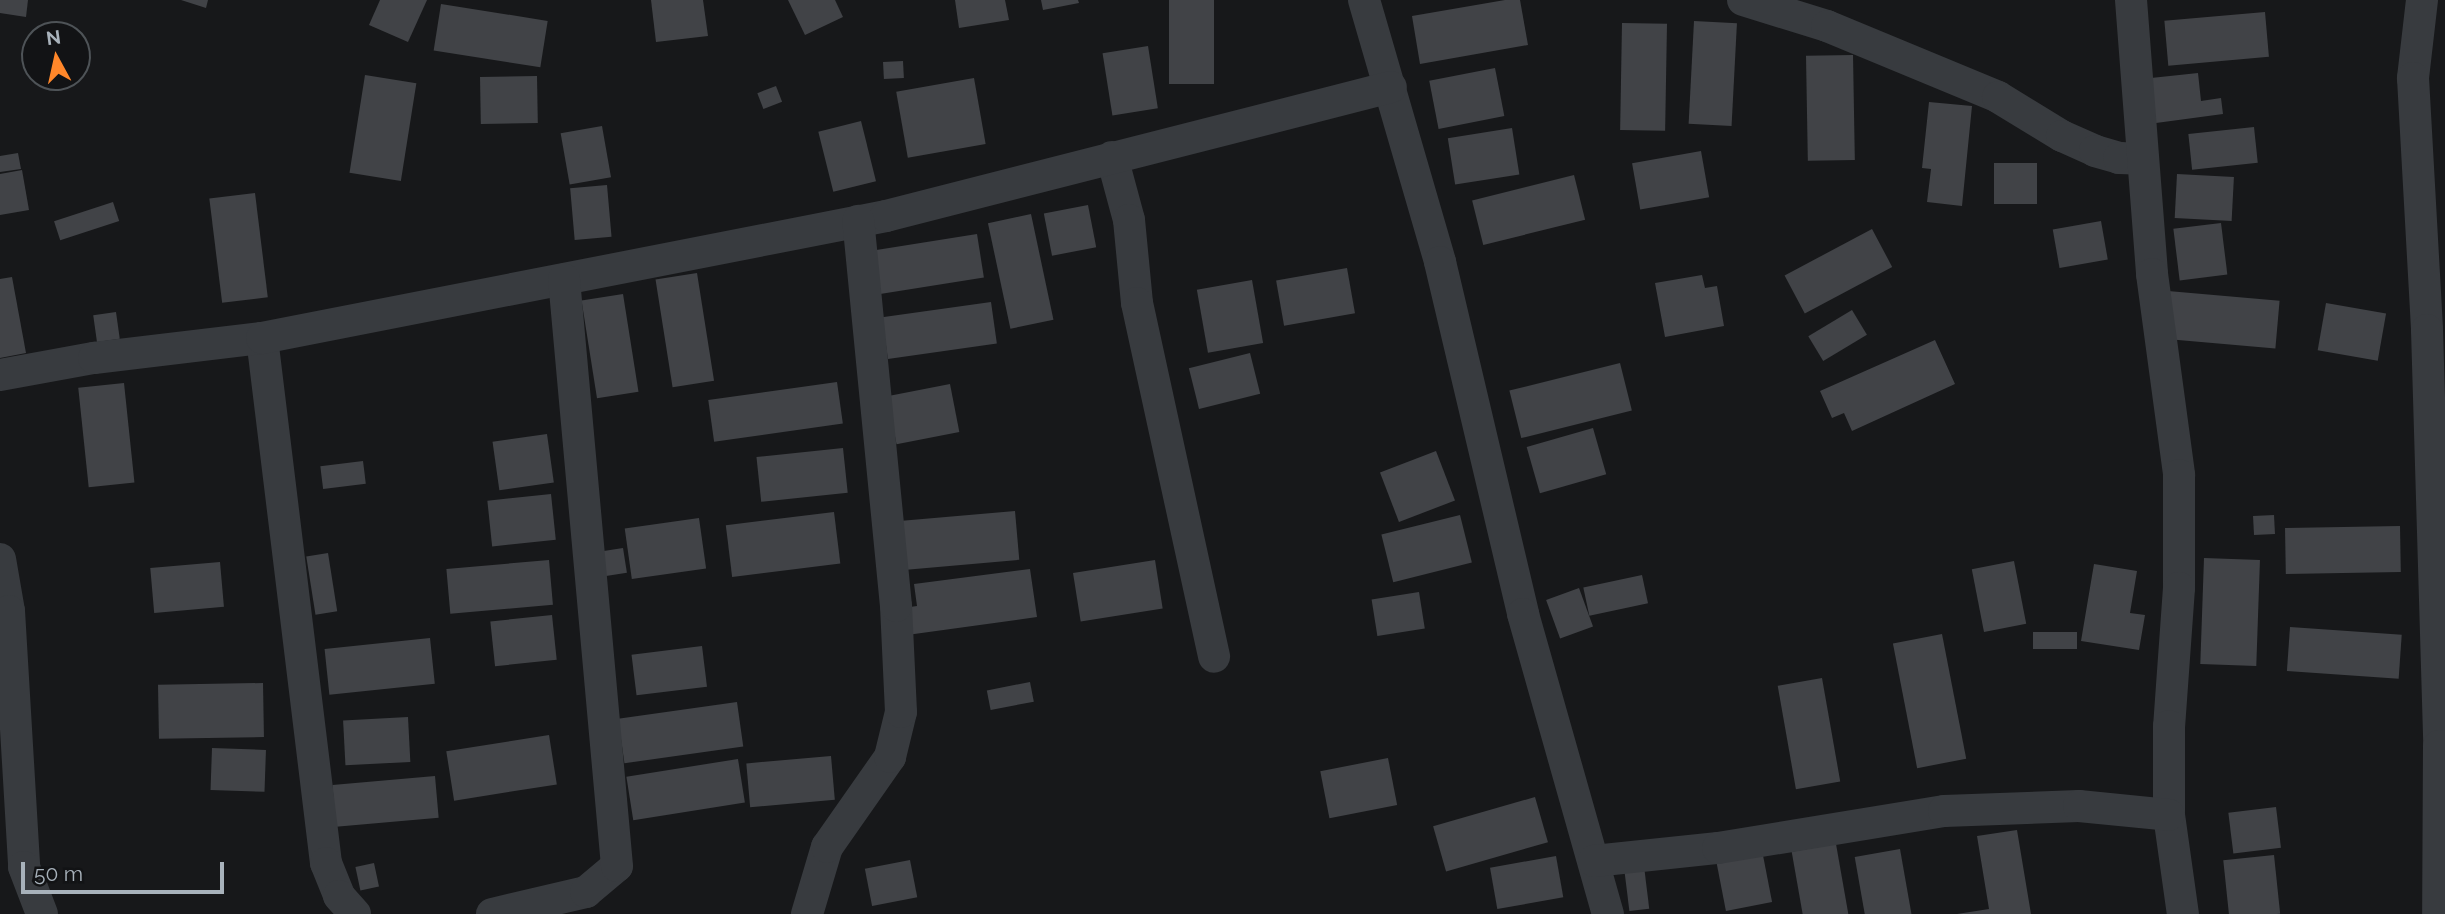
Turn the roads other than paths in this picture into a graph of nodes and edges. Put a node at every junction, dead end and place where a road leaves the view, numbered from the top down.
1 (1364, 0) edge
2 (1744, 0) edge
3 (2131, 0) edge
4 (2422, 0) edge
5 (1391, 87) junction
6 (1112, 158) junction
7 (2143, 159) junction
8 (858, 221) junction
9 (564, 279) junction
10 (262, 338) junction
11 (0, 375) edge
12 (0, 559) edge
13 (3, 593) edge
14 (1214, 657) dead end
15 (2169, 815) junction
16 (1594, 862) junction
17 (41, 914) edge
18 (355, 914) edge
19 (492, 914) edge
20 (807, 914) edge
21 (1608, 914) edge
22 (2183, 914) edge
23 (2438, 914) edge

1 - 5 street
2 - 7 street
3 - 7 street
4 - 23 street
5 - 6 street
5 - 16 street
6 - 8 street
6 - 14 street
7 - 15 street
8 - 9 street
8 - 20 street
9 - 10 street
9 - 19 street
10 - 11 street
10 - 18 street
12 - 13 street
13 - 17 street
15 - 16 street
15 - 22 street
16 - 21 street

